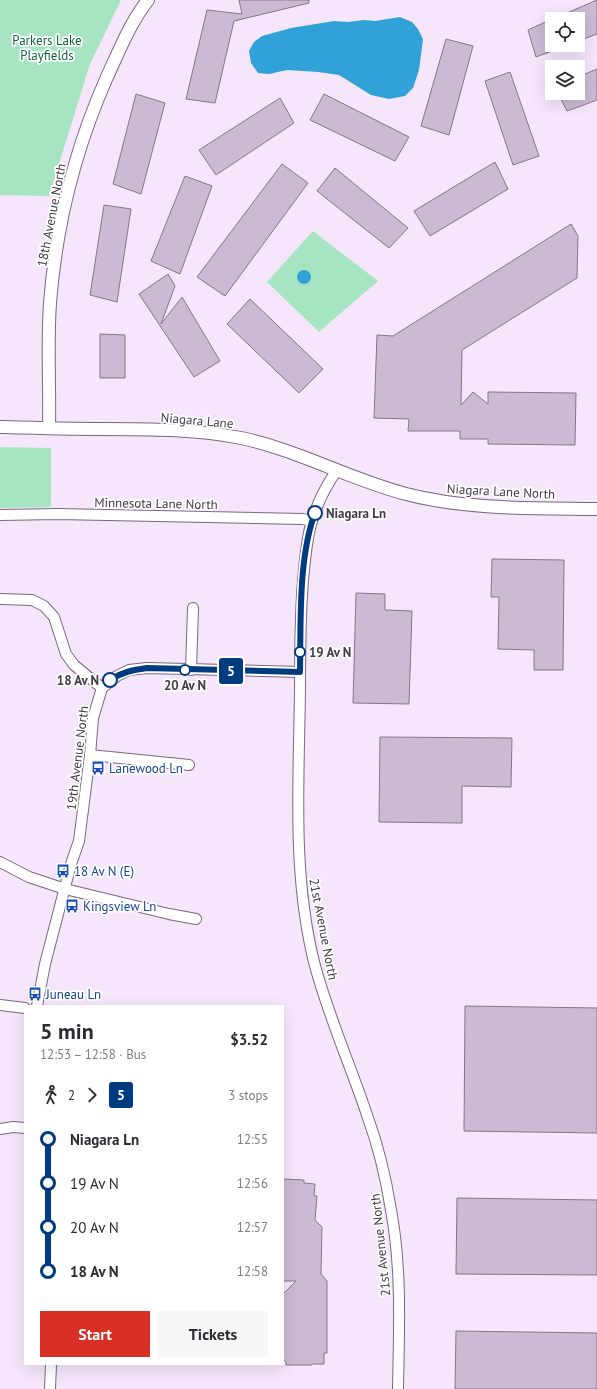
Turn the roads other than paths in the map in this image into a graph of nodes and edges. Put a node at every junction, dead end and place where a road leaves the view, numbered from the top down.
1 (148, 0) edge
2 (0, 427) edge
3 (49, 428) junction
4 (336, 470) junction
5 (597, 509) edge
6 (0, 516) edge
7 (312, 521) junction
8 (0, 599) edge
9 (193, 608) dead end
10 (191, 670) junction
11 (300, 672) junction
12 (102, 688) junction
13 (90, 755) junction
14 (189, 765) dead end
15 (0, 862) edge
16 (65, 889) junction
17 (196, 919) dead end
18 (0, 1005) edge
19 (37, 1005) edge
20 (24, 1008) edge
21 (24, 1128) edge
22 (0, 1129) edge
23 (51, 1365) edge
24 (50, 1389) edge
25 (398, 1389) edge

1 - 3 street, 18th Avenue North
2 - 3 street
3 - 4 street, Niagara Lane
4 - 5 street, Niagara Lane North
4 - 7 street, 21st Avenue North
6 - 7 street, Minnesota Lane North
7 - 11 street, 21st Avenue North
8 - 12 street
9 - 10 street
10 - 11 street
10 - 12 street
11 - 25 street, 21st Avenue North
12 - 13 street, 19th Avenue North
13 - 14 street
13 - 16 street, 19th Avenue North
15 - 16 street
16 - 17 street
16 - 19 street, 19th Avenue North
18 - 20 street
21 - 22 street
23 - 24 street

